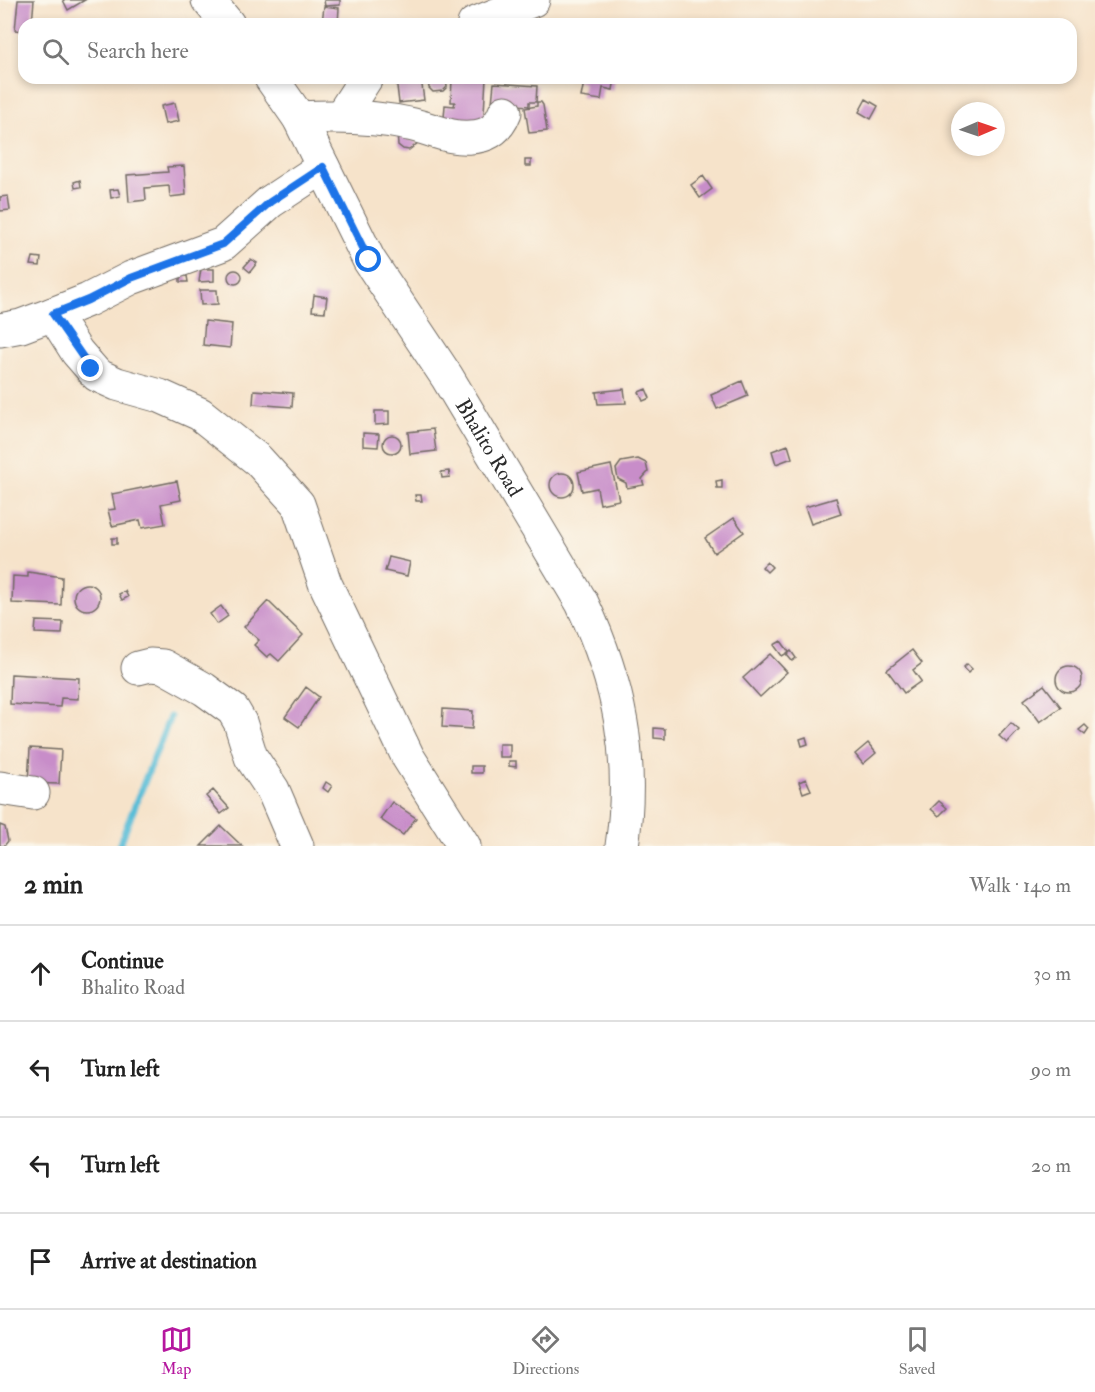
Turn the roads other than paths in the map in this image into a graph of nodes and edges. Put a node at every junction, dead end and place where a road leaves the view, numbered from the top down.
1 (208, 0) edge
2 (533, 0) edge
3 (223, 18) edge
4 (489, 18) edge
5 (275, 84) edge
6 (362, 84) edge
7 (505, 111) dead end
8 (342, 115) junction
9 (299, 118) junction
10 (323, 167) junction
11 (53, 314) junction
12 (0, 330) edge
13 (138, 668) dead end
14 (0, 788) edge
15 (33, 793) dead end
16 (297, 846) edge
17 (464, 846) edge
18 (622, 846) edge

1 - 3 street
2 - 4 street
5 - 9 street, Bhalito Road
6 - 8 street
7 - 8 street
8 - 9 street
9 - 10 street, Bhalito Road
10 - 11 street
10 - 18 street, Bhalito Road
11 - 12 street
11 - 17 street
13 - 16 street
14 - 15 street

